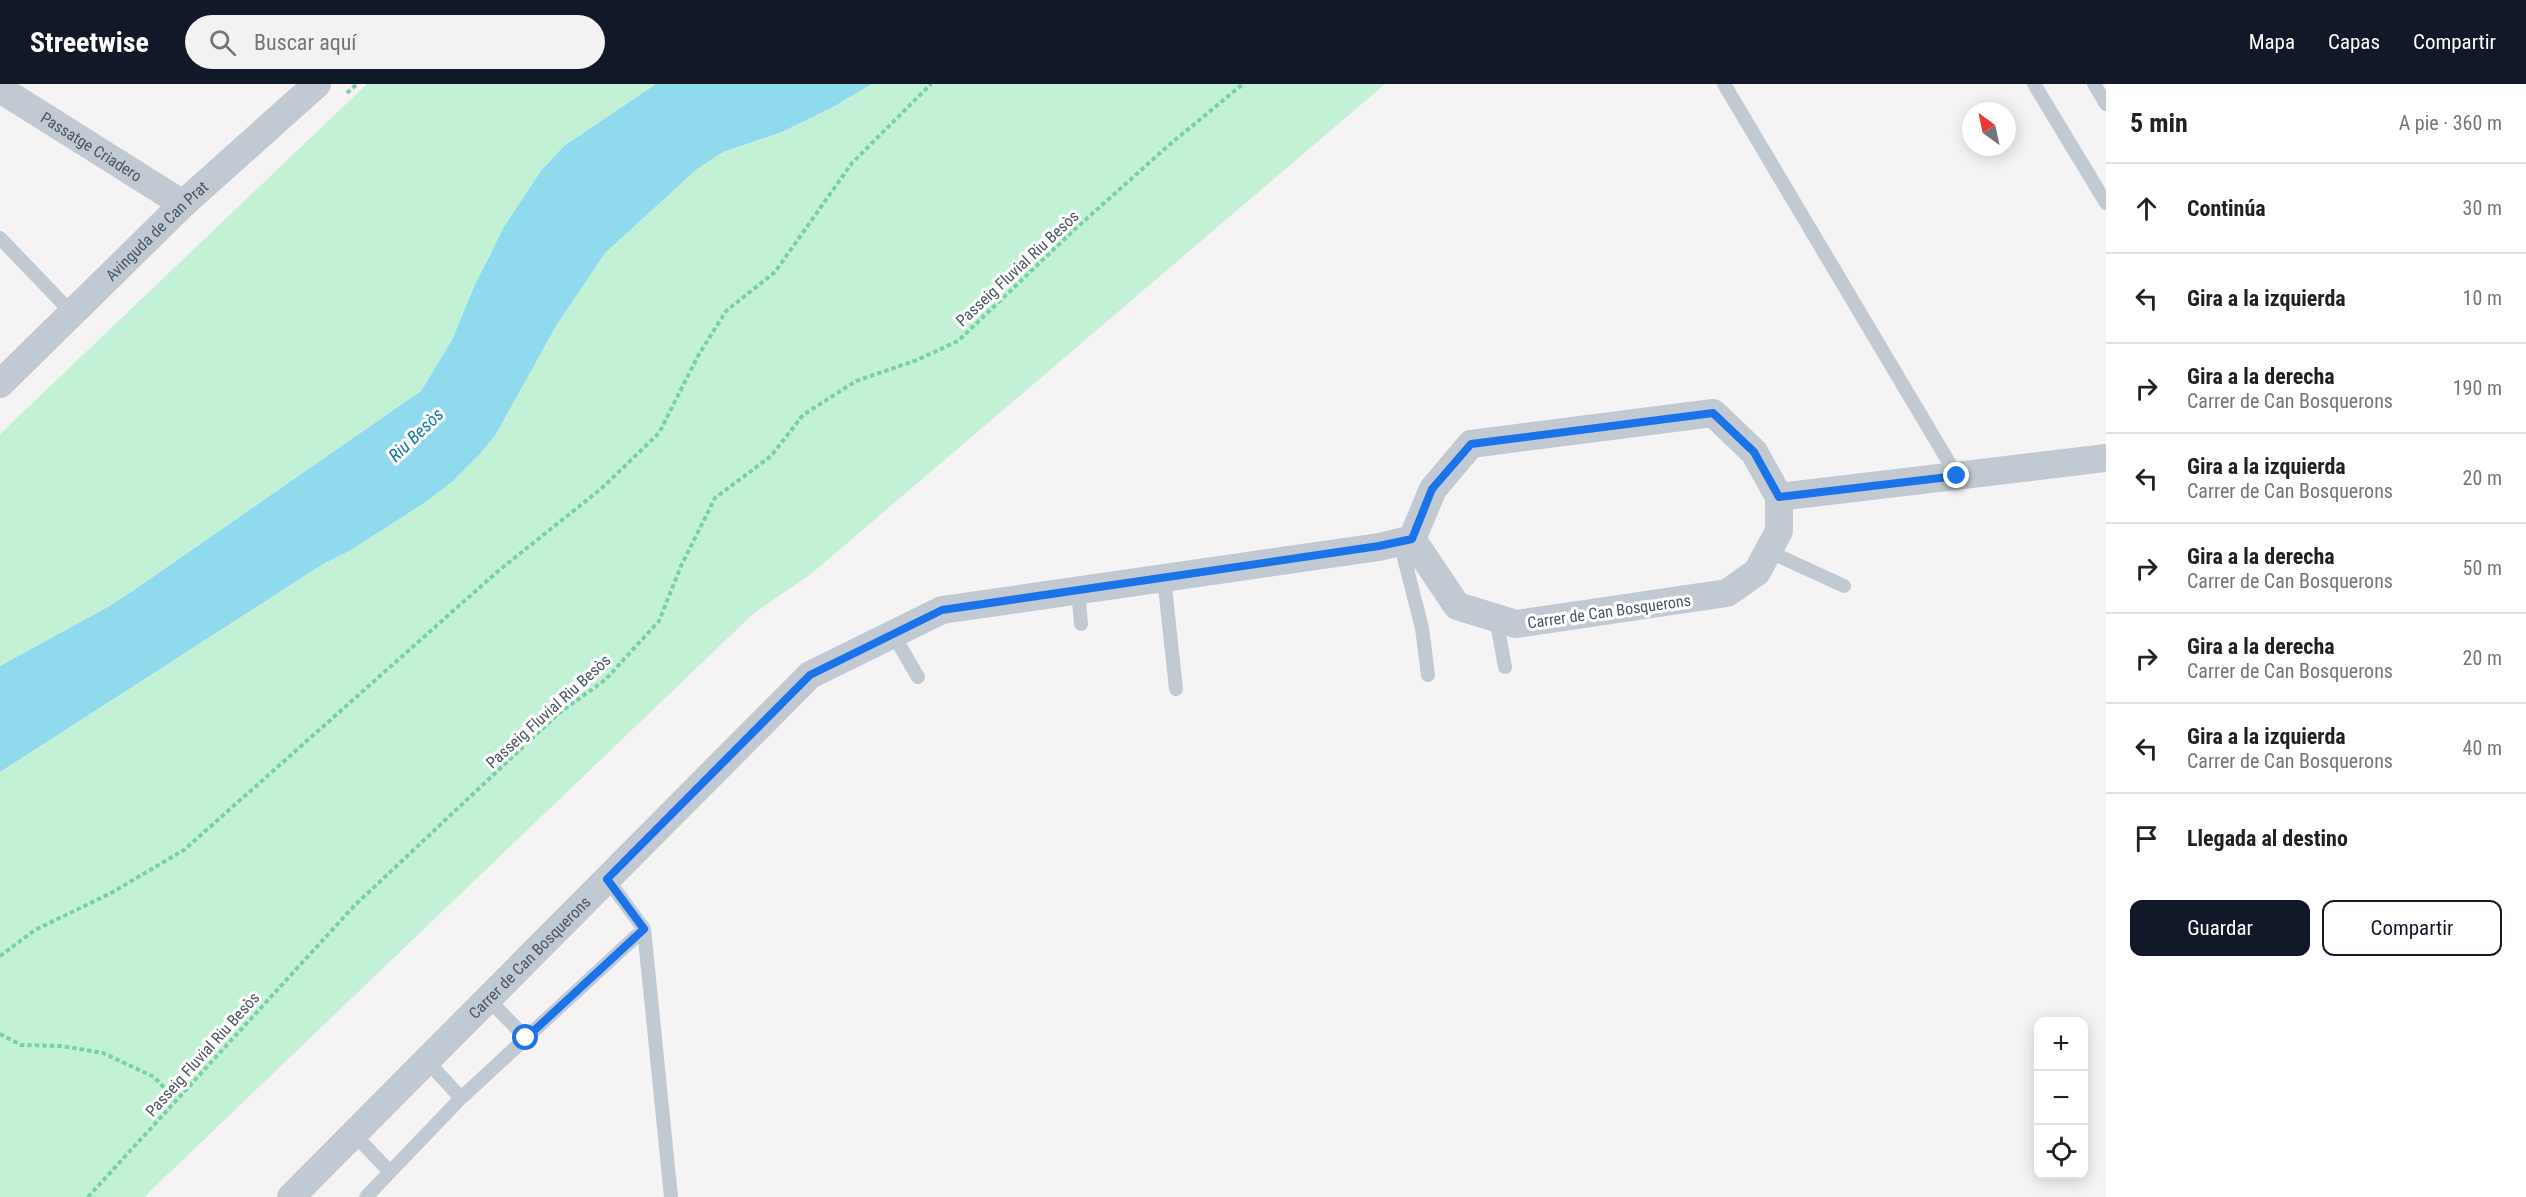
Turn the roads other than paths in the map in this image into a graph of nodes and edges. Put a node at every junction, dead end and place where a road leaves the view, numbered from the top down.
1 (317, 84) edge
2 (1724, 84) edge
3 (2034, 84) edge
4 (2094, 84) edge
5 (0, 89) edge
6 (2106, 104) edge
7 (2106, 203) edge
8 (183, 204) junction
9 (0, 238) edge
10 (72, 313) junction
11 (0, 384) edge
12 (2106, 458) edge
13 (1957, 476) junction
14 (1779, 497) junction
15 (1406, 541) junction
16 (1768, 551) junction
17 (1164, 578) junction
18 (1844, 586) dead end
19 (1078, 590) junction
20 (1497, 618) junction
21 (1081, 624) dead end
22 (893, 634) junction
23 (1504, 667) dead end
24 (1428, 675) dead end
25 (918, 677) dead end
26 (1176, 689) dead end
27 (607, 879) junction
28 (644, 929) junction
29 (488, 999) junction
30 (526, 1038) junction
31 (427, 1061) junction
32 (461, 1098) junction
33 (354, 1134) junction
34 (390, 1172) junction
35 (291, 1197) edge
36 (366, 1197) edge
37 (671, 1197) edge

1 - 8 street, Avinguda de Can Prat
2 - 13 lane
3 - 7 lane
4 - 6 lane
5 - 8 street, Passatge Criadero
8 - 10 street, Avinguda de Can Prat
9 - 10 lane
10 - 11 street, Avinguda de Can Prat
12 - 13 street
13 - 14 street
14 - 15 street, Carrer de Can Bosquerons
14 - 16 street, Carrer de Can Bosquerons
15 - 17 street, Carrer de Can Bosquerons
15 - 20 street, Carrer de Can Bosquerons
15 - 24 lane
16 - 18 lane
16 - 20 street, Carrer de Can Bosquerons
17 - 19 street, Carrer de Can Bosquerons
17 - 26 lane
19 - 21 lane
19 - 22 street, Carrer de Can Bosquerons
20 - 23 lane
22 - 25 lane
22 - 27 street, Carrer de Can Bosquerons
27 - 28 lane
27 - 29 street, Carrer de Can Bosquerons
28 - 30 lane
28 - 37 lane
29 - 30 lane
29 - 31 street, Carrer de Can Bosquerons
30 - 32 lane
31 - 32 lane
31 - 33 street, Carrer de Can Bosquerons
32 - 34 lane
33 - 34 lane
33 - 35 street, Carrer de Can Bosquerons
34 - 36 lane

